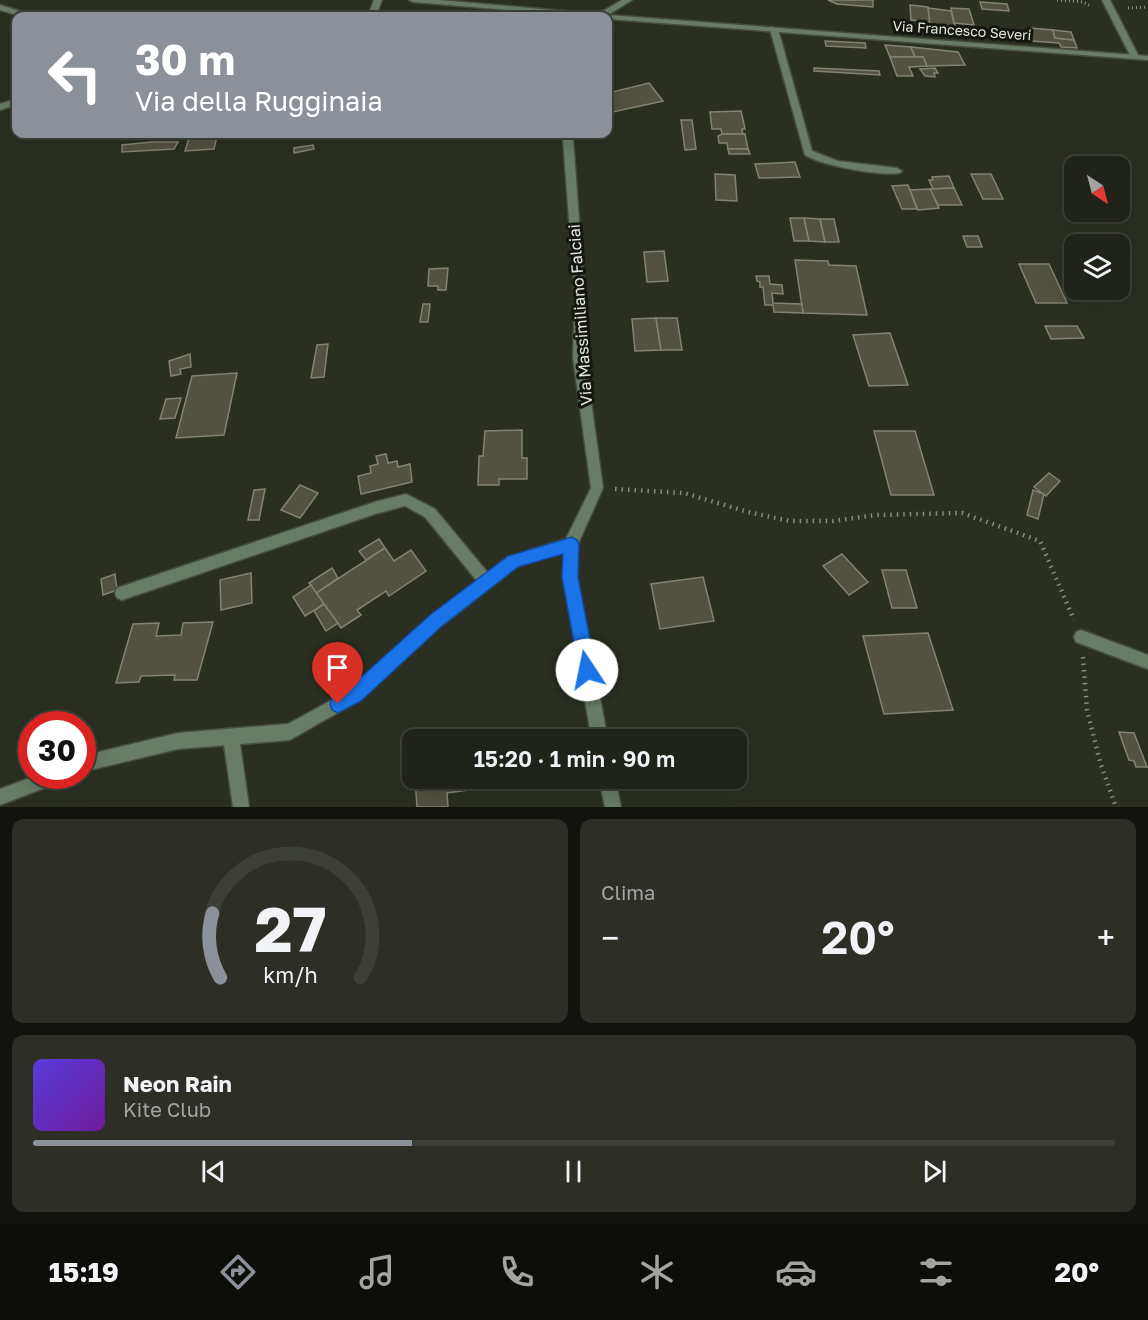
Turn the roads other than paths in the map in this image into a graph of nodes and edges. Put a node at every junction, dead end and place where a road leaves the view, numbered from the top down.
1 (413, 0) edge
2 (628, 0) edge
3 (1106, 0) edge
4 (518, 12) edge
5 (606, 12) edge
6 (612, 17) edge
7 (774, 29) junction
8 (1135, 57) junction
9 (1148, 58) edge
10 (568, 138) edge
11 (897, 171) dead end
12 (572, 544) junction
13 (487, 582) junction
14 (122, 593) dead end
15 (1081, 637) road end
16 (1148, 662) edge
17 (598, 729) edge
18 (231, 737) junction
19 (96, 761) edge
20 (21, 789) edge
21 (609, 789) edge
22 (0, 797) edge
23 (241, 807) edge
24 (613, 807) edge

1 - 4 street
2 - 5 street
3 - 8 street
6 - 7 street, Via Francesco Severi
7 - 8 street, Via Francesco Severi
7 - 11 street
8 - 9 street, Via Francesco Severi
10 - 12 street, Via Massimiliano Falciai
12 - 13 street
12 - 17 street
13 - 14 street
13 - 18 street
15 - 16 street
18 - 19 street
18 - 23 street
20 - 22 street
21 - 24 street

